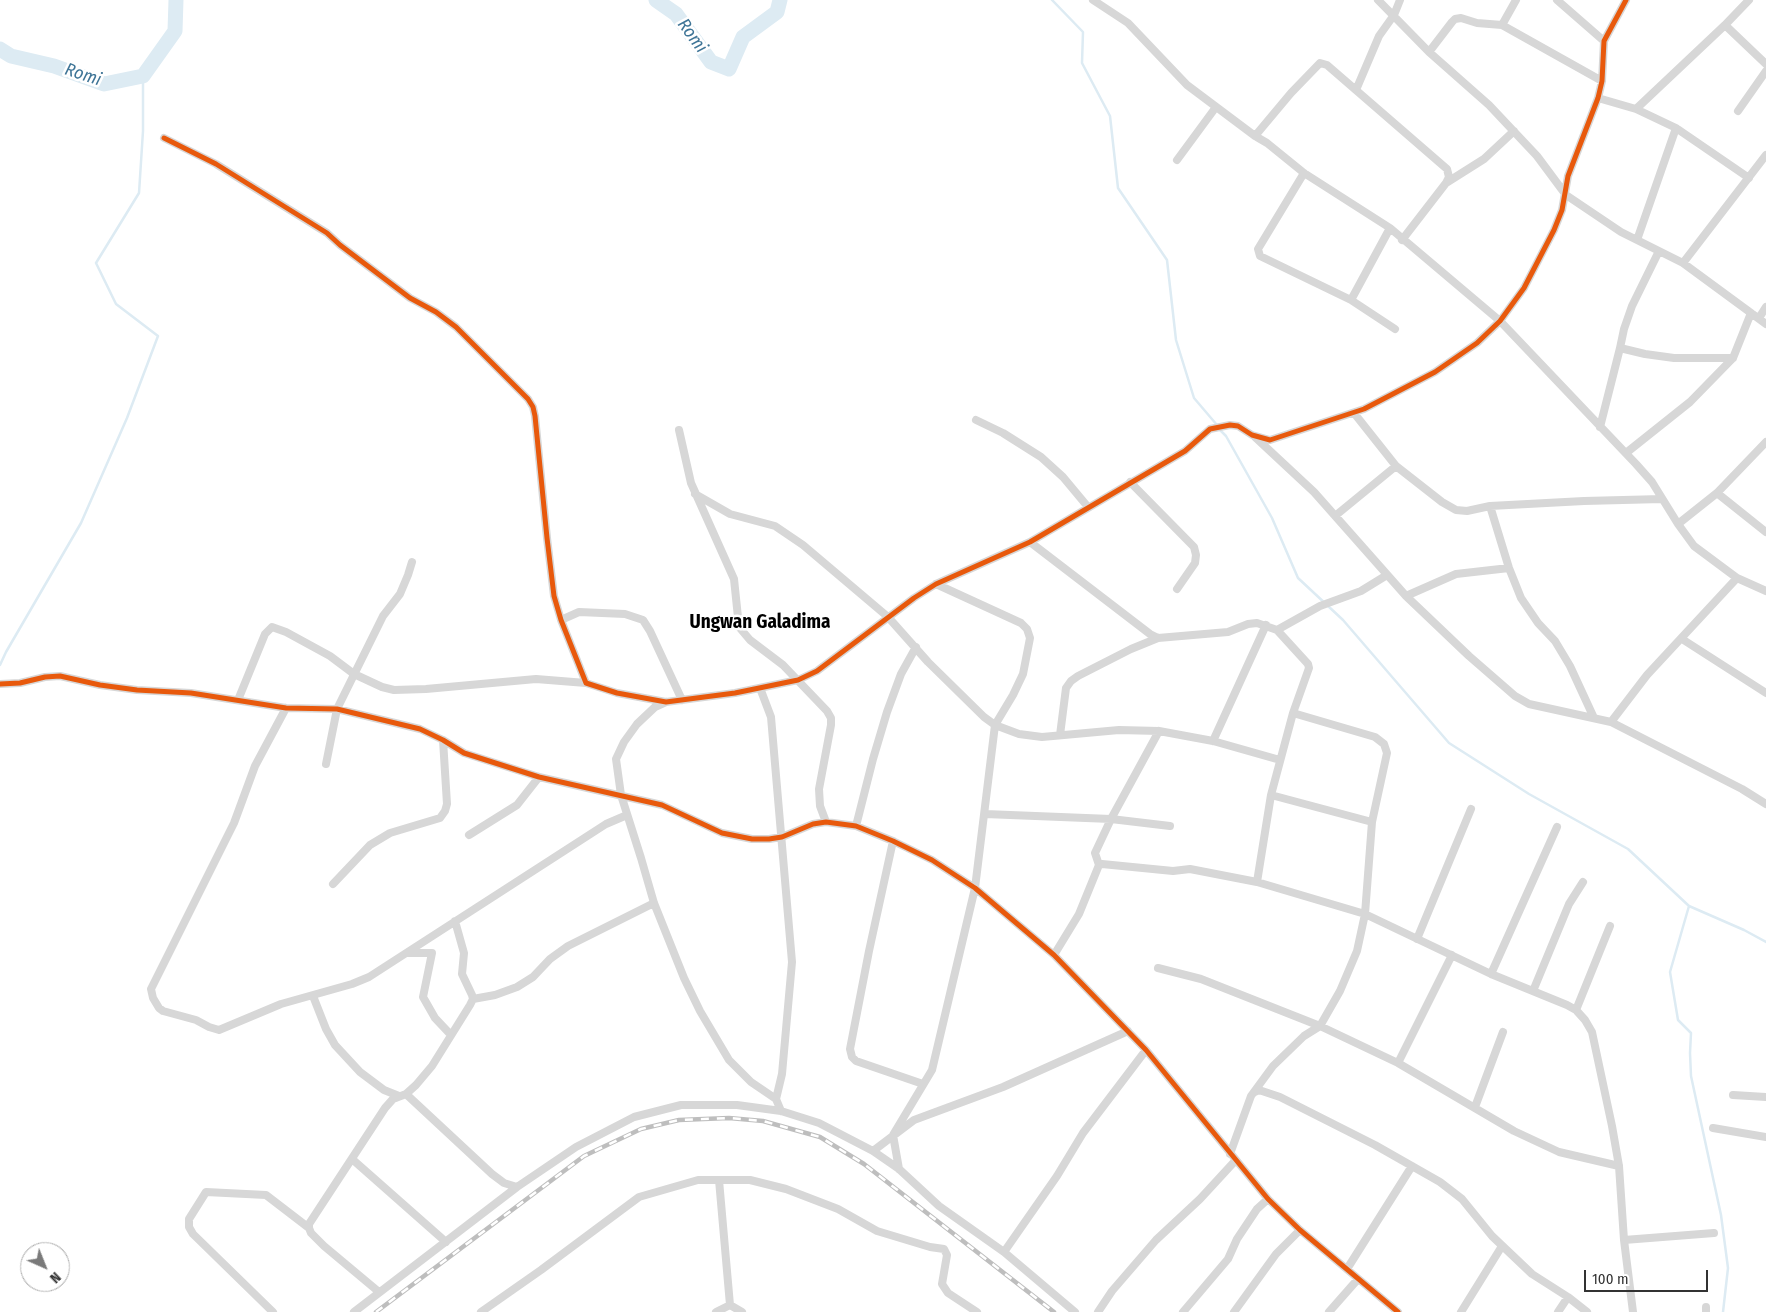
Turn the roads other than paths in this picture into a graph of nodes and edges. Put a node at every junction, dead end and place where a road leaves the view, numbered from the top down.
1 (1093, 0) edge
2 (1378, 0) edge
3 (1400, 0) edge
4 (1516, 0) edge
5 (1557, 0) edge
6 (1626, 0) edge
7 (1749, 0) edge
8 (1394, 15) junction
9 (1725, 25) junction
10 (1502, 26) junction
11 (1604, 41) junction
12 (1429, 52) junction
13 (1766, 64) edge
14 (1766, 71) edge
15 (1602, 81) junction
16 (1356, 90) junction
17 (1598, 98) junction
18 (1216, 106) junction
19 (1636, 109) junction
20 (1738, 111) dead end
21 (1676, 128) junction
22 (1514, 131) junction
23 (1255, 136) junction
24 (164, 138) dead end
25 (1177, 160) dead end
26 (1764, 161) edge
27 (1304, 173) junction
28 (1750, 178) junction
29 (1446, 184) junction
30 (1566, 194) junction
31 (1390, 228) junction
32 (1402, 240) junction
33 (1637, 240) junction
34 (1659, 251) junction
35 (1683, 264) junction
36 (1351, 300) junction
37 (1766, 307) edge
38 (1751, 313) junction
39 (1759, 318) junction
40 (1500, 321) junction
41 (1766, 324) edge
42 (1395, 329) dead end
43 (1620, 348) junction
44 (1733, 358) junction
45 (1354, 413) junction
46 (976, 420) dead end
47 (1600, 427) junction
48 (679, 430) dead end
49 (1252, 435) junction
50 (1766, 442) edge
51 (1626, 453) junction
52 (1396, 466) junction
53 (1130, 482) junction
54 (1717, 493) junction
55 (696, 494) junction
56 (1662, 499) junction
57 (1490, 506) junction
58 (1088, 507) junction
59 (1335, 516) junction
60 (1678, 524) junction
61 (1766, 532) edge
62 (1030, 542) junction
63 (412, 562) dead end
64 (1509, 568) junction
65 (1387, 574) junction
66 (1737, 578) junction
67 (936, 584) junction
68 (1177, 589) dead end
69 (1766, 591) edge
70 (1406, 596) junction
71 (888, 618) junction
72 (561, 620) junction
73 (1266, 625) junction
74 (1277, 630) junction
75 (1158, 638) junction
76 (1682, 639) junction
77 (916, 646) junction
78 (354, 674) junction
79 (798, 680) junction
80 (586, 683) junction
81 (0, 684) edge
82 (760, 688) junction
83 (1766, 692) edge
84 (238, 700) junction
85 (682, 700) junction
86 (666, 702) junction
87 (286, 708) junction
88 (337, 709) junction
89 (1293, 713) junction
90 (1594, 718) junction
91 (1612, 722) junction
92 (995, 725) junction
93 (1159, 731) junction
94 (1060, 735) junction
95 (444, 740) junction
96 (1213, 741) junction
97 (1280, 760) junction
98 (326, 764) dead end
99 (539, 777) junction
100 (620, 795) junction
101 (1271, 795) junction
102 (1766, 804) edge
103 (1471, 809) dead end
104 (985, 814) junction
105 (627, 815) junction
106 (1111, 819) junction
107 (826, 822) junction
108 (1372, 822) junction
109 (856, 826) junction
110 (1170, 826) dead end
111 (1557, 827) dead end
112 (469, 835) dead end
113 (782, 837) junction
114 (893, 841) junction
115 (1099, 865) junction
116 (1257, 882) junction
117 (1583, 882) dead end
118 (333, 884) dead end
119 (975, 888) junction
120 (654, 903) junction
121 (1365, 914) junction
122 (455, 921) junction
123 (1610, 926) dead end
124 (1417, 939) junction
125 (405, 953) junction
126 (1054, 955) junction
127 (1452, 955) junction
128 (1158, 968) dead end
129 (1491, 974) junction
130 (1533, 991) junction
131 (313, 996) junction
132 (473, 1000) junction
133 (1576, 1010) junction
134 (1320, 1026) junction
135 (1128, 1031) junction
136 (1503, 1032) dead end
137 (451, 1035) junction
138 (1146, 1050) junction
139 (1398, 1063) junction
140 (923, 1084) junction
141 (1255, 1092) junction
142 (403, 1095) junction
143 (1734, 1096) dead end
144 (1766, 1098) edge
145 (776, 1099) junction
146 (1475, 1107) junction
147 (781, 1111) junction
148 (1712, 1128) dead end
149 (893, 1135) junction
150 (1766, 1137) edge
151 (873, 1151) junction
152 (1230, 1154) junction
153 (352, 1159) junction
154 (1236, 1161) junction
155 (1412, 1166) junction
156 (1619, 1166) junction
157 (899, 1169) junction
158 (720, 1180) junction
159 (518, 1187) junction
160 (1268, 1200) junction
161 (309, 1228) junction
162 (1300, 1230) junction
163 (1714, 1233) dead end
164 (1624, 1240) junction
165 (446, 1242) junction
166 (1502, 1246) junction
167 (1004, 1252) junction
168 (1347, 1269) junction
169 (1358, 1278) junction
170 (379, 1292) junction
171 (1568, 1297) junction
172 (730, 1305) junction
173 (273, 1312) edge
174 (354, 1312) edge
175 (482, 1312) edge
176 (716, 1312) edge
177 (742, 1312) edge
178 (977, 1312) edge
179 (1075, 1312) edge
180 (1098, 1312) edge
181 (1184, 1312) edge
182 (1234, 1312) edge
183 (1329, 1312) edge
184 (1398, 1312) edge
185 (1461, 1312) edge
186 (1558, 1312) edge
187 (1586, 1312) edge
188 (1633, 1312) edge

1 - 18 street
2 - 8 street
3 - 8 street
4 - 10 street
5 - 11 street
6 - 11 street
7 - 9 street
8 - 12 street
8 - 16 street
9 - 13 street
9 - 19 street
10 - 12 street
10 - 15 street
11 - 15 street
12 - 22 street
14 - 20 street
15 - 17 street
16 - 23 street
16 - 29 street
17 - 19 street
17 - 30 street
18 - 23 street
18 - 25 street
19 - 21 street
21 - 28 street
21 - 33 street
22 - 29 street
22 - 30 street
23 - 27 street
24 - 72 street
26 - 28 street
27 - 31 street
27 - 36 street
28 - 35 street
29 - 32 street
30 - 33 street
30 - 40 street
31 - 32 street
31 - 36 street
32 - 40 street
33 - 34 street
34 - 35 street
34 - 43 street
35 - 38 street
36 - 42 street
37 - 39 street
38 - 39 street
38 - 44 street
39 - 41 street
40 - 45 street
40 - 47 street
43 - 44 street
43 - 47 street
44 - 51 street
45 - 49 street
45 - 52 street
46 - 58 street
47 - 51 street
48 - 55 street
49 - 53 street
49 - 59 street
50 - 54 street
51 - 56 street
52 - 57 street
52 - 59 street
53 - 58 street
53 - 68 street
54 - 60 street
54 - 61 street
55 - 71 street
55 - 79 street
56 - 57 street
56 - 60 street
57 - 64 street
58 - 62 street
59 - 65 street
60 - 66 street
62 - 67 street
62 - 75 street
63 - 78 street
64 - 70 street
64 - 90 street
65 - 70 street
65 - 74 street
66 - 69 street
66 - 76 street
67 - 71 street
67 - 92 street
70 - 90 street
71 - 77 street
71 - 79 street
72 - 80 street
72 - 85 street
73 - 74 street
73 - 75 street
73 - 96 street
74 - 89 street
75 - 94 street
76 - 83 street
76 - 91 street
77 - 92 street
77 - 109 street
78 - 80 street
78 - 84 street
78 - 88 street
79 - 82 street
79 - 107 street
80 - 86 street
81 - 84 street
82 - 85 street
82 - 113 street
84 - 87 street
85 - 86 street
86 - 100 street
87 - 88 street
87 - 131 street
88 - 95 street
88 - 98 street
89 - 97 street
89 - 108 street
90 - 91 street
91 - 102 street
92 - 94 street
92 - 104 street
93 - 94 street
93 - 96 street
93 - 106 street
95 - 99 street
95 - 118 street
96 - 97 street
97 - 101 street
99 - 100 street
99 - 112 street
100 - 105 street
100 - 113 street
101 - 108 street
101 - 116 street
103 - 124 street
104 - 106 street
104 - 119 street
105 - 120 street
105 - 122 street
106 - 110 street
106 - 115 street
107 - 109 street
107 - 113 street
108 - 121 street
109 - 114 street
111 - 129 street
113 - 145 street
114 - 119 street
114 - 140 street
115 - 116 street
115 - 126 street
116 - 121 street
117 - 130 street
119 - 126 street
119 - 140 street
120 - 132 street
120 - 145 street
121 - 124 street
121 - 134 street
122 - 125 street
122 - 132 street
123 - 133 street
124 - 127 street
125 - 131 street
125 - 137 street
126 - 135 street
127 - 129 street
127 - 139 street
128 - 134 street
129 - 130 street
130 - 133 street
131 - 142 street
132 - 137 street
133 - 156 street
134 - 139 street
134 - 141 street
135 - 138 street
135 - 149 street
136 - 146 street
137 - 142 street
138 - 152 street
138 - 167 street
139 - 146 street
140 - 149 street
141 - 152 street
141 - 155 street
142 - 153 street
142 - 159 street
143 - 144 street
145 - 147 street
146 - 156 street
147 - 151 street
147 - 159 street
148 - 150 street
149 - 151 street
149 - 157 street
151 - 157 street
152 - 154 street
153 - 161 street
153 - 165 street
154 - 160 street
154 - 180 street
155 - 166 street
155 - 168 street
156 - 164 street
157 - 167 street
158 - 172 street
158 - 175 street
158 - 178 street
159 - 165 street
160 - 162 street
160 - 181 street
161 - 170 street
161 - 173 street
162 - 168 street
162 - 182 street
163 - 164 street
164 - 188 street
165 - 170 street
166 - 171 street
166 - 185 street
167 - 179 street
168 - 169 street
169 - 183 street
169 - 184 street
170 - 174 street
171 - 186 street
171 - 187 street
172 - 176 street
172 - 177 street

